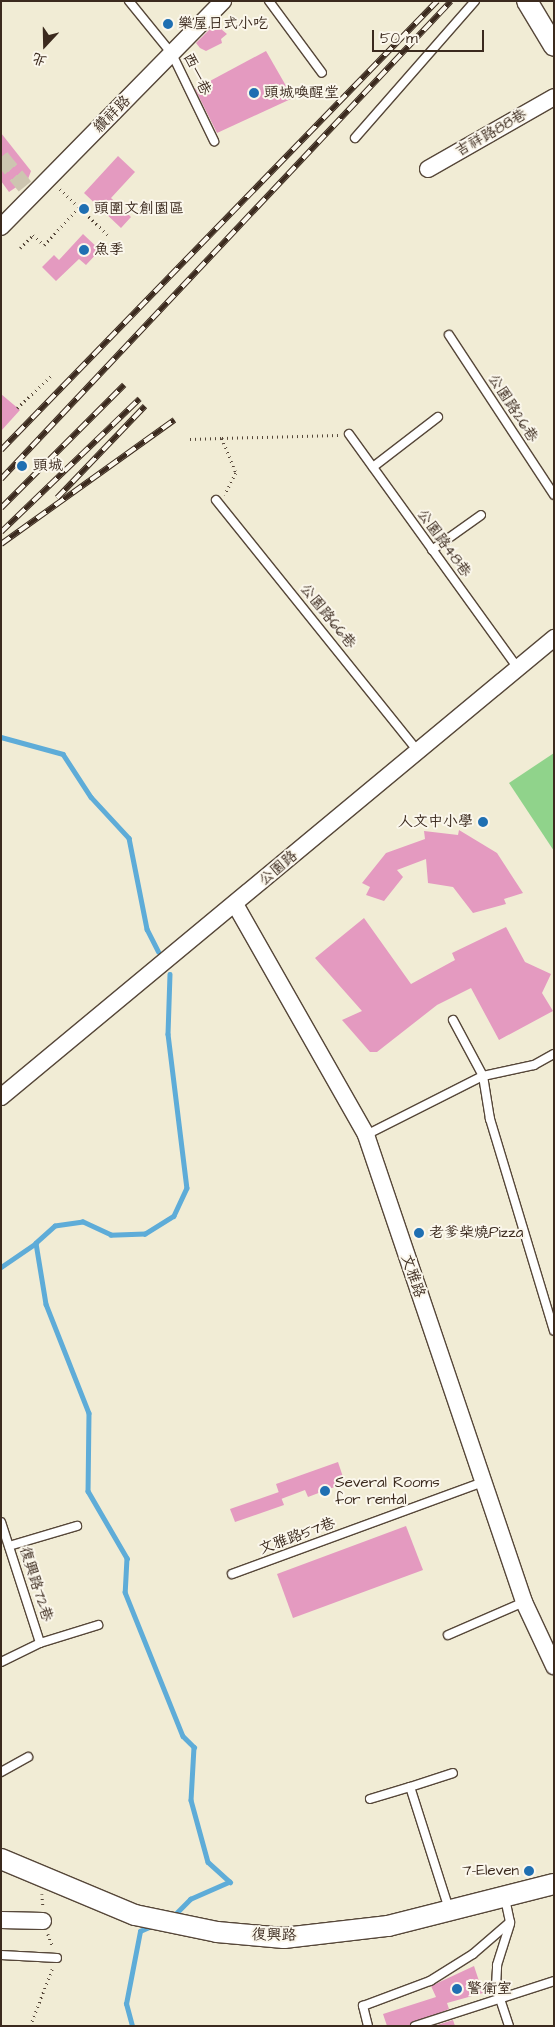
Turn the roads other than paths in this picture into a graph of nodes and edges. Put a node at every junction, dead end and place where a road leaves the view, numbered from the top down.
1 (129, 1) edge
2 (223, 1) edge
3 (269, 1) edge
4 (475, 1) edge
5 (527, 1) edge
6 (554, 46) edge
7 (172, 54) junction
8 (322, 73) dead end
9 (554, 97) edge
10 (355, 138) dead end
11 (214, 141) dead end
12 (428, 169) dead end
13 (1, 227) edge
14 (449, 336) dead end
15 (438, 417) dead end
16 (349, 434) road end
17 (373, 468) junction
18 (554, 495) edge
19 (216, 500) road end
20 (480, 514) dead end
21 (432, 550) junction
22 (554, 638) edge
23 (518, 668) junction
24 (417, 750) junction
25 (236, 904) junction
26 (453, 1020) dead end
27 (554, 1054) edge
28 (483, 1076) junction
29 (1, 1097) edge
30 (366, 1135) junction
31 (554, 1331) edge
32 (483, 1482) junction
33 (1, 1522) edge
34 (77, 1526) dead end
35 (9, 1546) junction
36 (232, 1574) dead end
37 (524, 1602) junction
38 (98, 1625) dead end
39 (448, 1635) dead end
40 (40, 1643) junction
41 (1, 1662) edge
42 (554, 1666) edge
43 (28, 1757) dead end
44 (1, 1772) edge
45 (453, 1774) dead end
46 (410, 1787) junction
47 (370, 1799) dead end
48 (1, 1859) edge
49 (554, 1884) edge
50 (505, 1898) junction
51 (450, 1912) junction
52 (1, 1920) edge
53 (44, 1921) dead end
54 (510, 1922) junction
55 (1, 1956) edge
56 (56, 1958) dead end
57 (554, 1981) edge
58 (499, 1998) junction
59 (368, 2026) edge
60 (415, 2026) edge
61 (509, 2026) edge

1 - 7 lane, 西一巷
2 - 7 street, 纘祥路
3 - 8 lane
4 - 10 lane
5 - 6 street
7 - 11 lane, 西一巷
7 - 13 street, 纘祥路
9 - 12 street, 吉祥路88巷
14 - 18 lane, 公園路26巷
15 - 17 lane
16 - 17 lane, 公園路48巷
17 - 21 lane, 公園路48巷
19 - 24 lane, 公園路66巷
20 - 21 lane
21 - 23 lane, 公園路48巷
22 - 23 street, 公園路
23 - 24 street, 公園路
24 - 25 street, 公園路
25 - 29 street, 公園路
25 - 30 street, 文雅路
26 - 28 lane
27 - 28 lane
28 - 30 lane
28 - 31 lane
30 - 32 street, 文雅路
32 - 36 lane, 文雅路57巷
32 - 37 street, 文雅路
33 - 35 lane, 復興路72巷
34 - 35 lane
35 - 40 lane, 復興路72巷
37 - 39 lane
37 - 42 street, 文雅路
38 - 40 lane
40 - 41 lane, 復興路72巷
43 - 44 lane
45 - 46 lane
46 - 47 lane
46 - 51 lane
48 - 51 street, 復興路
49 - 50 street, 復興路
50 - 51 street, 復興路
50 - 54 lane
52 - 53 street
54 - 58 lane
54 - 59 lane
55 - 56 lane
57 - 58 lane
58 - 60 lane
58 - 61 lane

